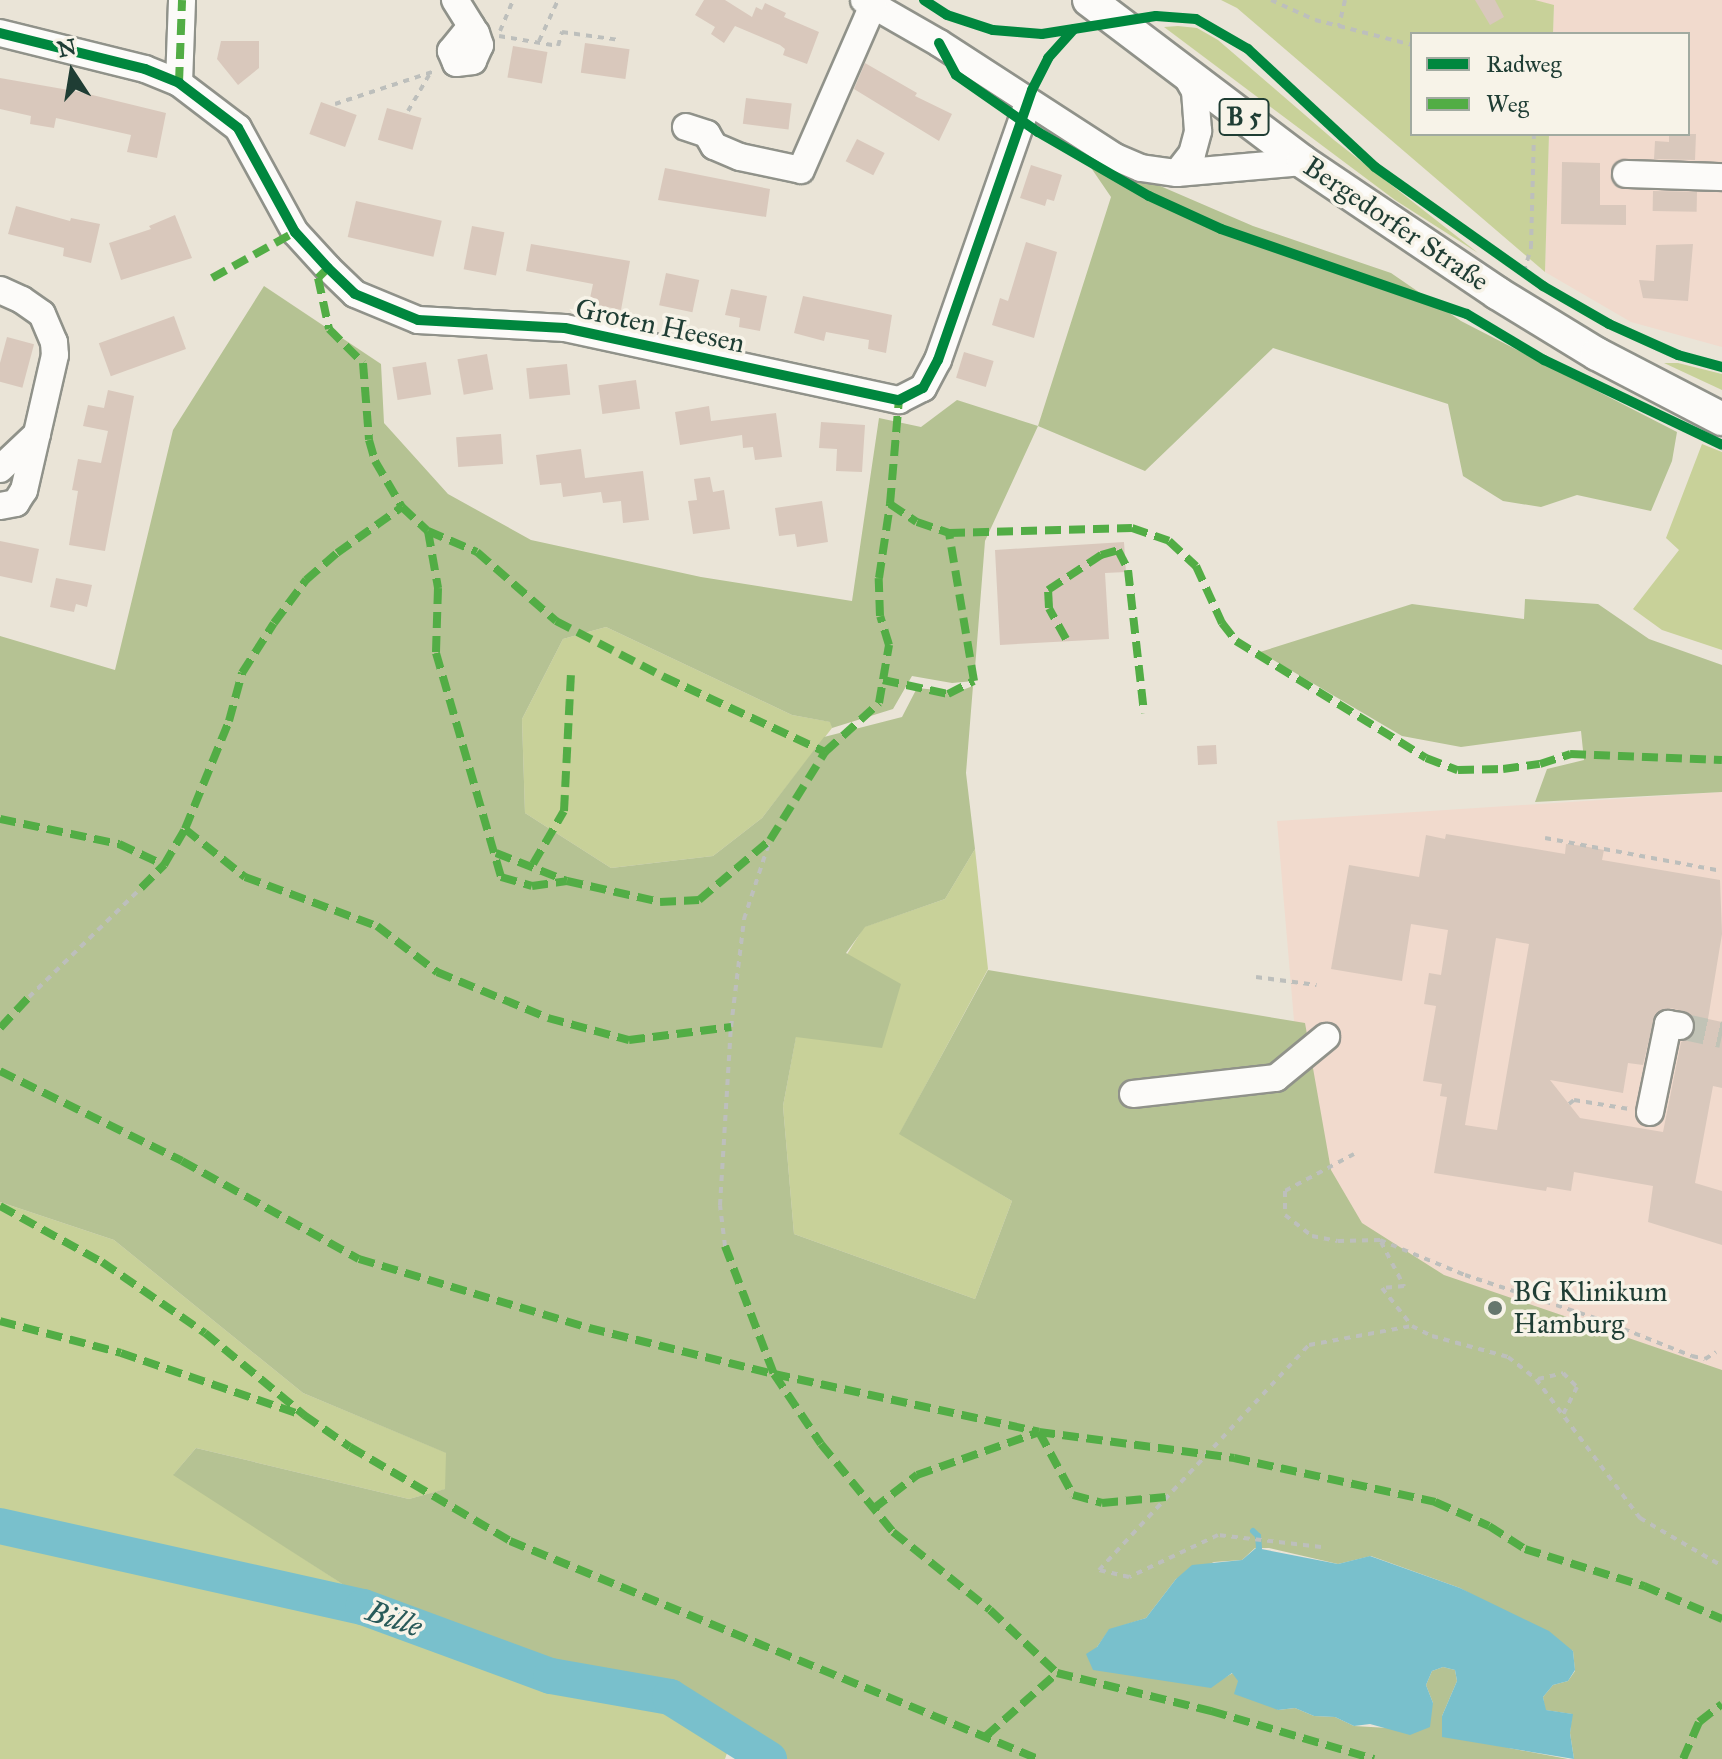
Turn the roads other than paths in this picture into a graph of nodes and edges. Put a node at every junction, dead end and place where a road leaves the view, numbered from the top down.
1 (182, 0) edge
2 (455, 0) edge
3 (1089, 0) edge
4 (869, 3) edge
5 (0, 33) edge
6 (442, 67) road end
7 (1184, 72) junction
8 (179, 83) junction
9 (1028, 103) junction
10 (686, 127) dead end
11 (1303, 162) junction
12 (1177, 173) junction
13 (1626, 174) dead end
14 (1722, 177) edge
15 (0, 290) edge
16 (1722, 419) edge
17 (37, 434) junction
18 (0, 469) edge
19 (0, 506) edge
20 (1680, 1026) dead end
21 (1326, 1037) dead end
22 (1133, 1094) dead end
23 (1650, 1112) road end

1 - 8 street
2 - 6 street
3 - 7 main road, Bergedorfer Straße / B 5
4 - 9 street
4 - 10 street
5 - 8 street, Groten Heesen
7 - 11 main road, Bergedorfer Straße / B 5
7 - 12 street
8 - 9 street, Groten Heesen
9 - 12 street
11 - 12 street
11 - 16 main road, Bergedorfer Straße / B 5
13 - 14 street
15 - 17 street
17 - 18 street
17 - 19 street
20 - 23 street
21 - 22 street

